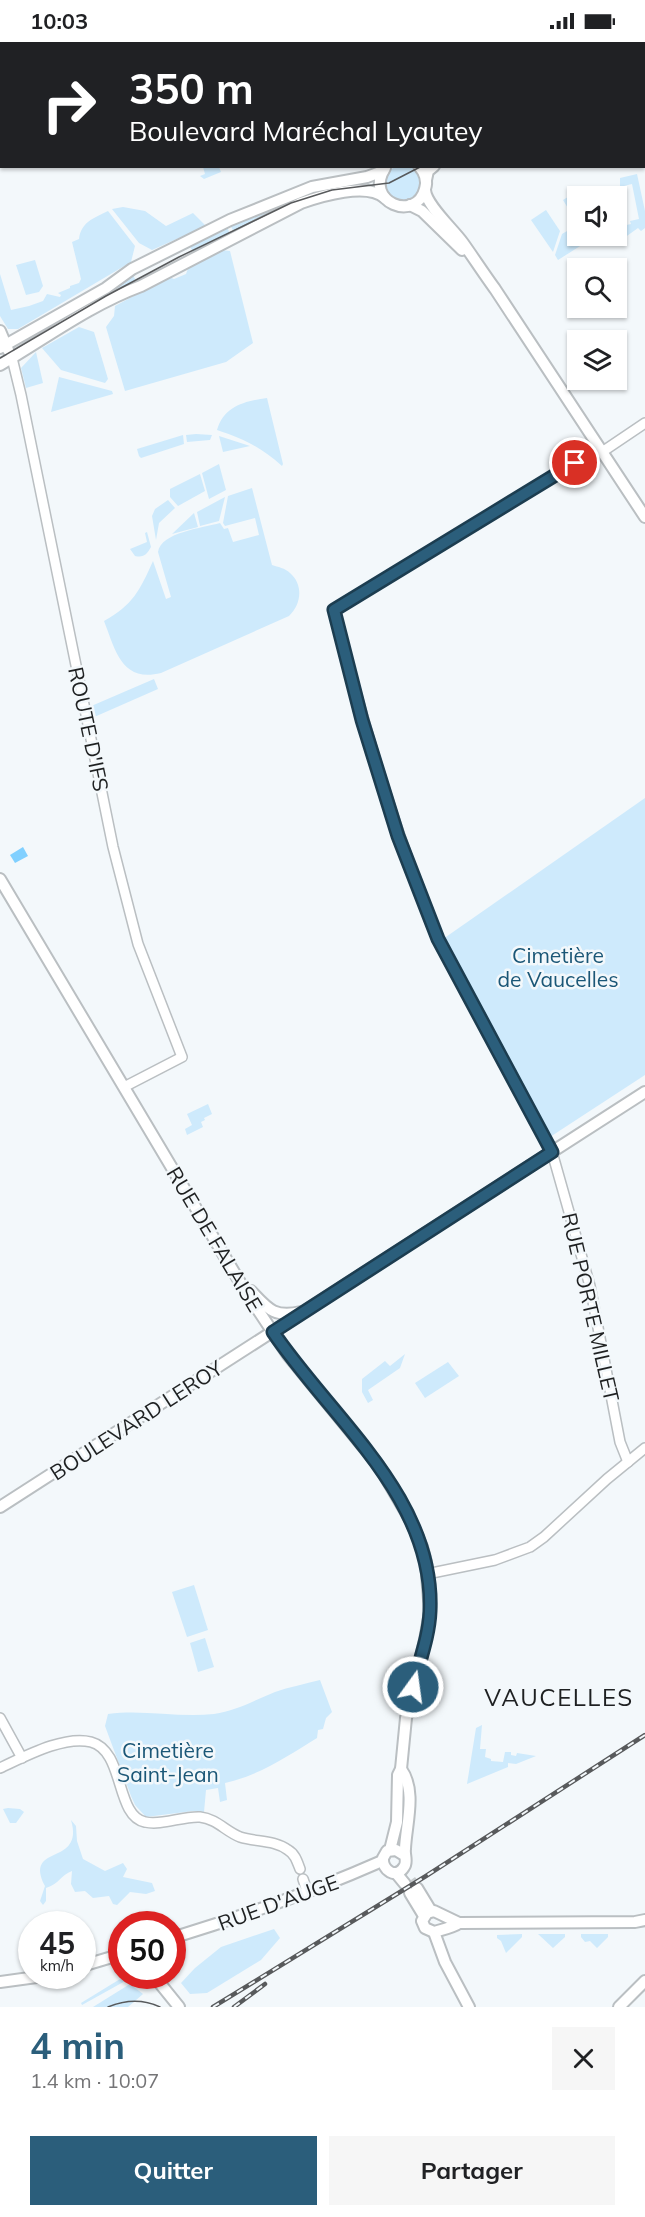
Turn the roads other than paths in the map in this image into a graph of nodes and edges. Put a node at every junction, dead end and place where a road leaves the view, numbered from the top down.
1 (420, 168) edge
2 (432, 168) edge
3 (385, 169) edge
4 (426, 185) junction
5 (385, 198) junction
6 (410, 205) junction
7 (470, 255) junction
8 (0, 331) edge
9 (3, 346) edge
10 (12, 358) junction
11 (0, 365) edge
12 (645, 423) edge
13 (601, 450) junction
14 (585, 457) dead end
15 (575, 463) dead end
16 (645, 517) edge
17 (0, 879) edge
18 (124, 1087) junction
19 (645, 1092) edge
20 (552, 1152) junction
21 (236, 1276) junction
22 (313, 1306) junction
23 (273, 1332) junction
24 (645, 1448) edge
25 (628, 1462) junction
26 (0, 1507) edge
27 (427, 1574) junction
28 (0, 1718) edge
29 (22, 1758) junction
30 (0, 1768) edge
31 (401, 1769) junction
32 (390, 1850) junction
33 (404, 1855) junction
34 (382, 1861) junction
35 (300, 1869) dead end
36 (400, 1870) junction
37 (303, 1879) dead end
38 (307, 1891) junction
39 (427, 1913) junction
40 (642, 1922) edge
41 (440, 1926) junction
42 (186, 1933) edge
43 (18, 1980) edge
44 (645, 1981) edge
45 (0, 1982) edge
46 (164, 1989) edge
47 (179, 2007) edge
48 (469, 2007) edge
49 (618, 2007) edge

1 - 4 main road
2 - 4 main road
3 - 5 main road
3 - 9 main road
4 - 6 main road
4 - 7 main road
5 - 6 main road
5 - 10 main road
6 - 7 main road
7 - 13 main road
8 - 9 main road, ROUTE D'IFS
9 - 10 main road, ROUTE D'IFS
10 - 11 main road
10 - 18 street, ROUTE D'IFS
12 - 13 street
13 - 14 street
13 - 16 main road
15 - 20 street, RUE PORTE MILLET
17 - 18 main road, RUE DE FALAISE
18 - 21 main road, RUE DE FALAISE
19 - 20 main road, BOULEVARD LEROY
20 - 22 main road, BOULEVARD LEROY
20 - 25 street, RUE PORTE MILLET
21 - 22 main road
21 - 23 main road, RUE DE FALAISE
22 - 23 main road, BOULEVARD LEROY
23 - 26 main road, BOULEVARD LEROY
23 - 27 main road, RUE DE FALAISE
24 - 25 street
25 - 27 street
27 - 31 main road, RUE DE FALAISE
28 - 29 street
29 - 30 street
29 - 35 street
31 - 32 main road, RUE DE FALAISE
31 - 33 main road, RUE DE FALAISE
32 - 33 main road
32 - 34 main road
33 - 36 main road
34 - 36 main road
34 - 38 main road, RUE D'AUGE
36 - 39 main road
37 - 38 street
38 - 42 main road, RUE D'AUGE
39 - 41 main road
39 - 41 main road
40 - 41 main road
41 - 48 main road
43 - 45 main road
44 - 49 main road
46 - 47 main road

